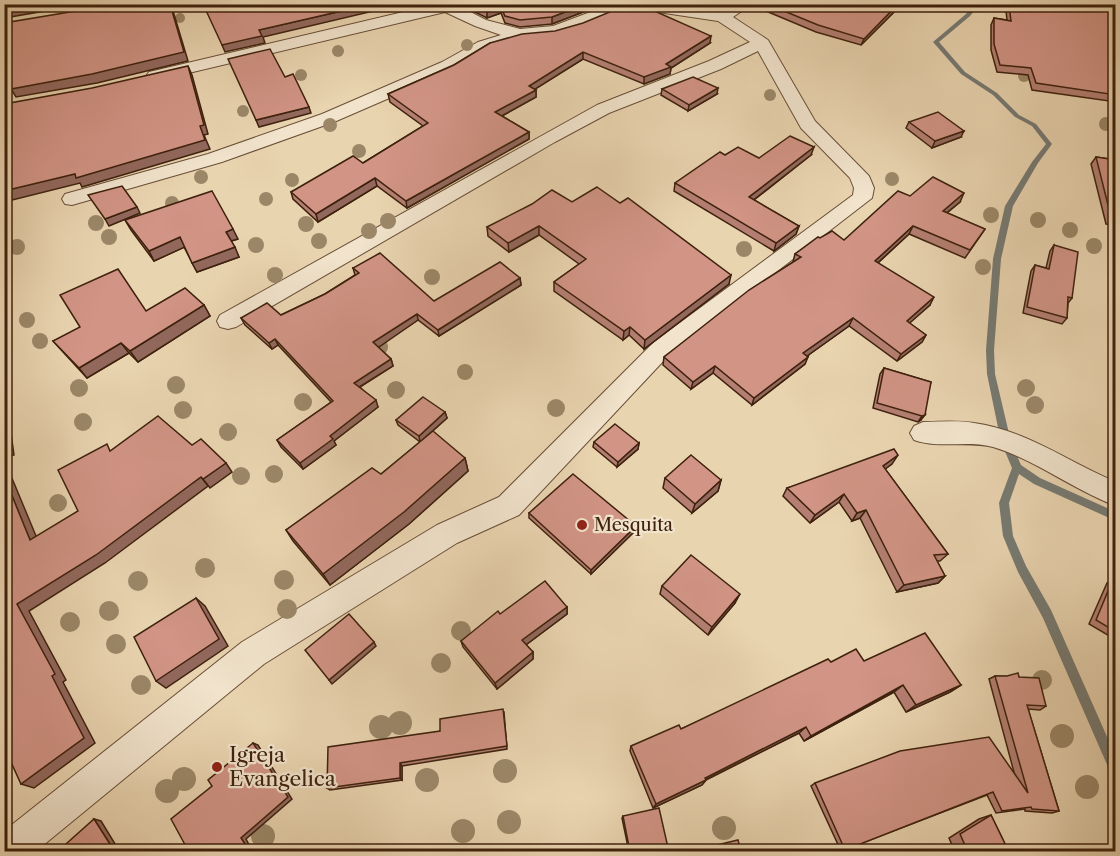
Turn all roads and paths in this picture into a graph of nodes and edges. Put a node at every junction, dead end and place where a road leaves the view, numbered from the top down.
1 (627, 4) edge
2 (633, 4) edge
3 (745, 4) edge
4 (445, 6) edge
5 (722, 17) junction
6 (520, 34) junction
7 (762, 43) junction
8 (143, 79) edge
9 (72, 199) dead end
10 (228, 321) dead end
11 (923, 433) dead end
12 (1116, 494) edge
13 (6, 852) edge

1 - 6 street
2 - 5 street
3 - 5 street
4 - 6 street
4 - 8 street
5 - 7 street
6 - 9 street
7 - 10 street
7 - 13 street
11 - 12 street

